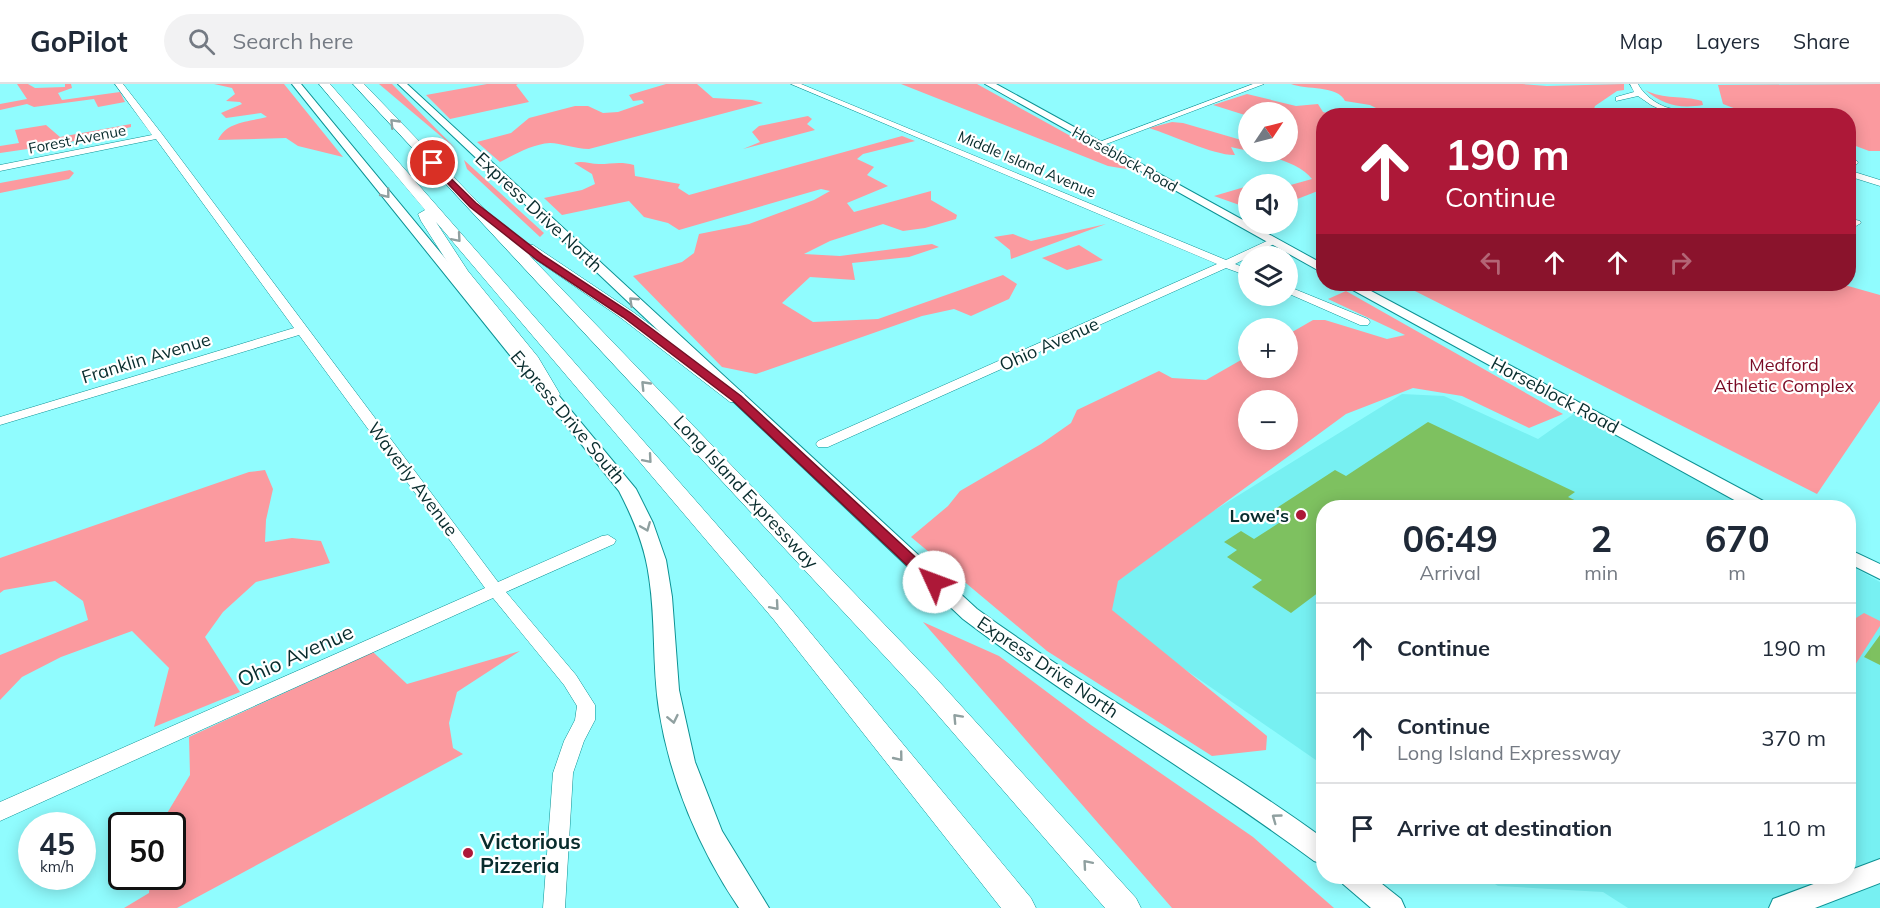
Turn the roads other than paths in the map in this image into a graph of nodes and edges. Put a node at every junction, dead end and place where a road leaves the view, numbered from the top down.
1 (119, 84) edge
2 (296, 84) edge
3 (324, 84) edge
4 (358, 84) edge
5 (402, 84) edge
6 (795, 84) edge
7 (989, 84) edge
8 (1260, 84) edge
9 (1634, 84) edge
10 (1640, 94) junction
11 (1619, 99) dead end
12 (1666, 108) edge
13 (159, 136) junction
14 (1098, 144) junction
15 (0, 168) edge
16 (1856, 168) edge
17 (1856, 170) edge
18 (1880, 174) edge
19 (1880, 183) edge
20 (419, 193) junction
21 (473, 205) junction
22 (1273, 242) junction
23 (1226, 263) junction
24 (1316, 265) edge
25 (1238, 268) edge
26 (1362, 291) edge
27 (1298, 294) edge
28 (1364, 322) dead end
29 (302, 330) junction
30 (552, 394) junction
31 (737, 398) junction
32 (0, 421) edge
33 (823, 444) dead end
34 (1748, 500) edge
35 (608, 540) dead end
36 (1856, 559) edge
37 (1880, 572) edge
38 (495, 590) junction
39 (0, 812) edge
40 (1316, 848) edge
41 (1880, 871) edge
42 (1856, 880) edge
43 (1362, 884) edge
44 (1846, 884) edge
45 (554, 908) edge
46 (755, 908) edge
47 (1020, 908) edge
48 (1125, 908) edge
49 (1391, 908) edge
50 (1783, 908) edge

1 - 13 street, Waverly Avenue
2 -> 30 main road, Express Drive South
3 - 20 highway
21 -> 4 highway, Long Island Expressway
31 -> 5 main road, Express Drive North
6 - 23 street, Middle Island Avenue
7 - 14 main road, Horseblock Road
8 - 14 street
9 - 10 street
10 - 11 street
10 - 12 street
13 - 15 street, Forest Avenue
13 - 29 street, Waverly Avenue
14 - 22 main road, Horseblock Road
16 - 18 street
17 - 19 street
20 - 30 highway
20 -> 47 highway
21 - 31 highway
48 -> 21 highway, Long Island Expressway
22 - 23 street, Ohio Avenue
22 - 24 main road, Horseblock Road
23 - 25 street, Middle Island Avenue
23 - 33 street, Ohio Avenue
26 - 34 main road, Horseblock Road
27 - 28 street
29 - 32 street, Franklin Avenue
29 - 38 street, Waverly Avenue
30 -> 46 main road, Express Drive South
40 -> 31 main road, Express Drive North
35 - 38 street, Ohio Avenue
36 - 37 main road
38 - 39 street, Ohio Avenue
38 - 45 street, Waverly Avenue
41 - 42 main road
43 - 49 main road
44 - 50 main road

